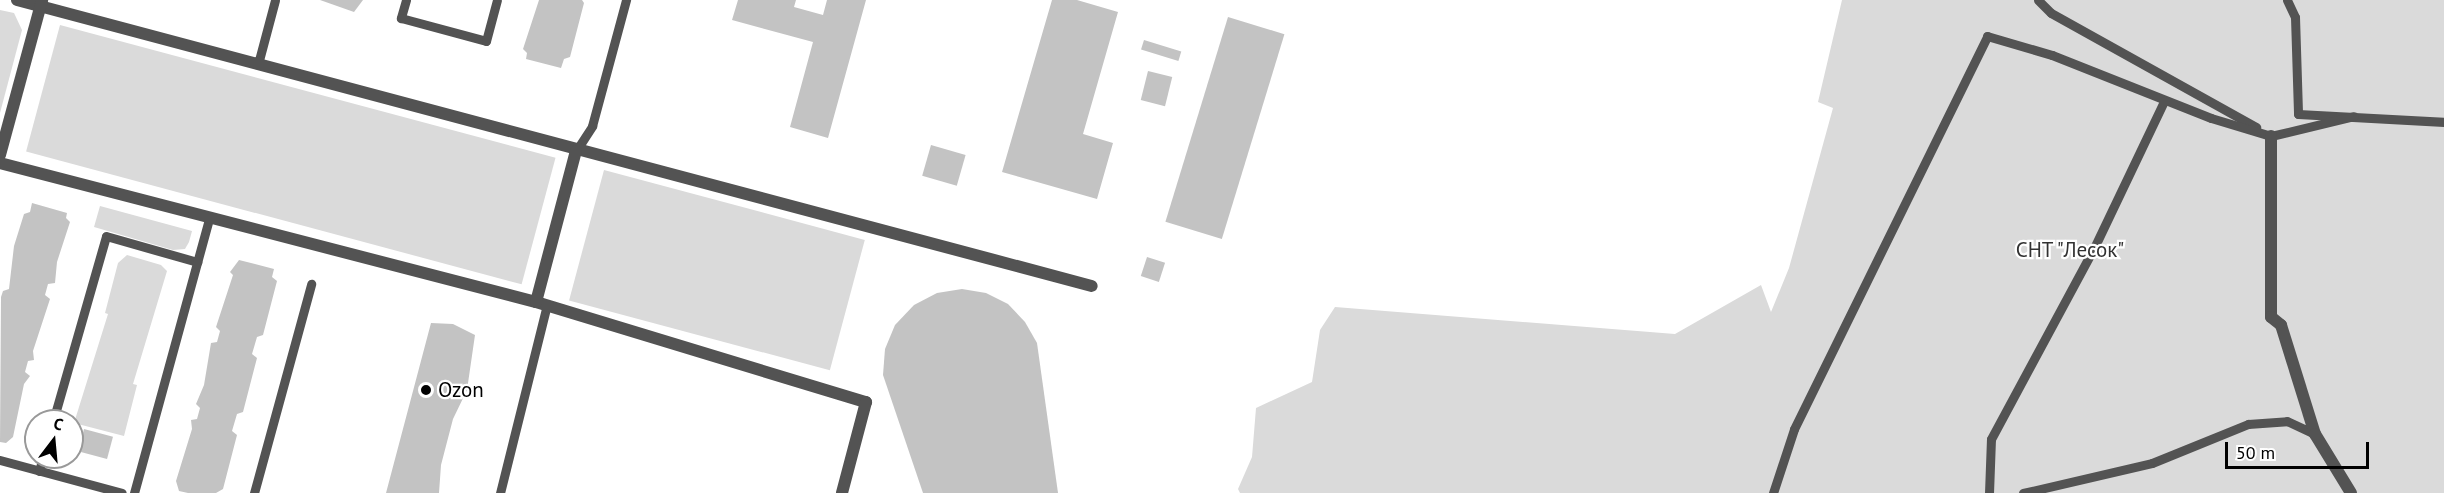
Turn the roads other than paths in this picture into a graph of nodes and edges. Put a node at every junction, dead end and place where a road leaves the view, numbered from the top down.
1 (17, 0) edge
2 (275, 0) edge
3 (406, 0) edge
4 (497, 0) edge
5 (626, 0) edge
6 (2038, 0) edge
7 (2287, 0) edge
8 (41, 3) edge
9 (258, 64) junction
10 (2164, 101) junction
11 (2354, 117) junction
12 (2444, 122) edge
13 (2271, 136) junction
14 (576, 151) junction
15 (0, 155) edge
16 (0, 163) edge
17 (209, 219) junction
18 (197, 262) junction
19 (311, 284) dead end
20 (1092, 286) dead end
21 (541, 304) junction
22 (56, 409) edge
23 (2315, 434) junction
24 (0, 460) edge
25 (39, 471) joint
26 (122, 493) edge
27 (134, 493) edge
28 (254, 493) edge
29 (500, 493) edge
30 (842, 493) edge
31 (1773, 493) edge
32 (1989, 493) edge
33 (2023, 493) edge
34 (2351, 493) edge

1 - 8 street
2 - 9 lane
3 - 4 lane
5 - 14 lane
6 - 13 lane
7 - 11 lane
8 - 9 street
8 - 15 street
9 - 14 street
10 - 13 lane
10 - 31 lane
10 - 32 lane
11 - 12 lane
11 - 13 lane
13 - 23 street
14 - 20 street
14 - 21 street
16 - 17 street
17 - 18 lane
17 - 21 street
18 - 22 lane
18 - 27 lane
19 - 28 lane
21 - 29 lane
21 - 30 street
23 - 33 lane
23 - 34 street
24 - 25 lane
25 - 26 lane

